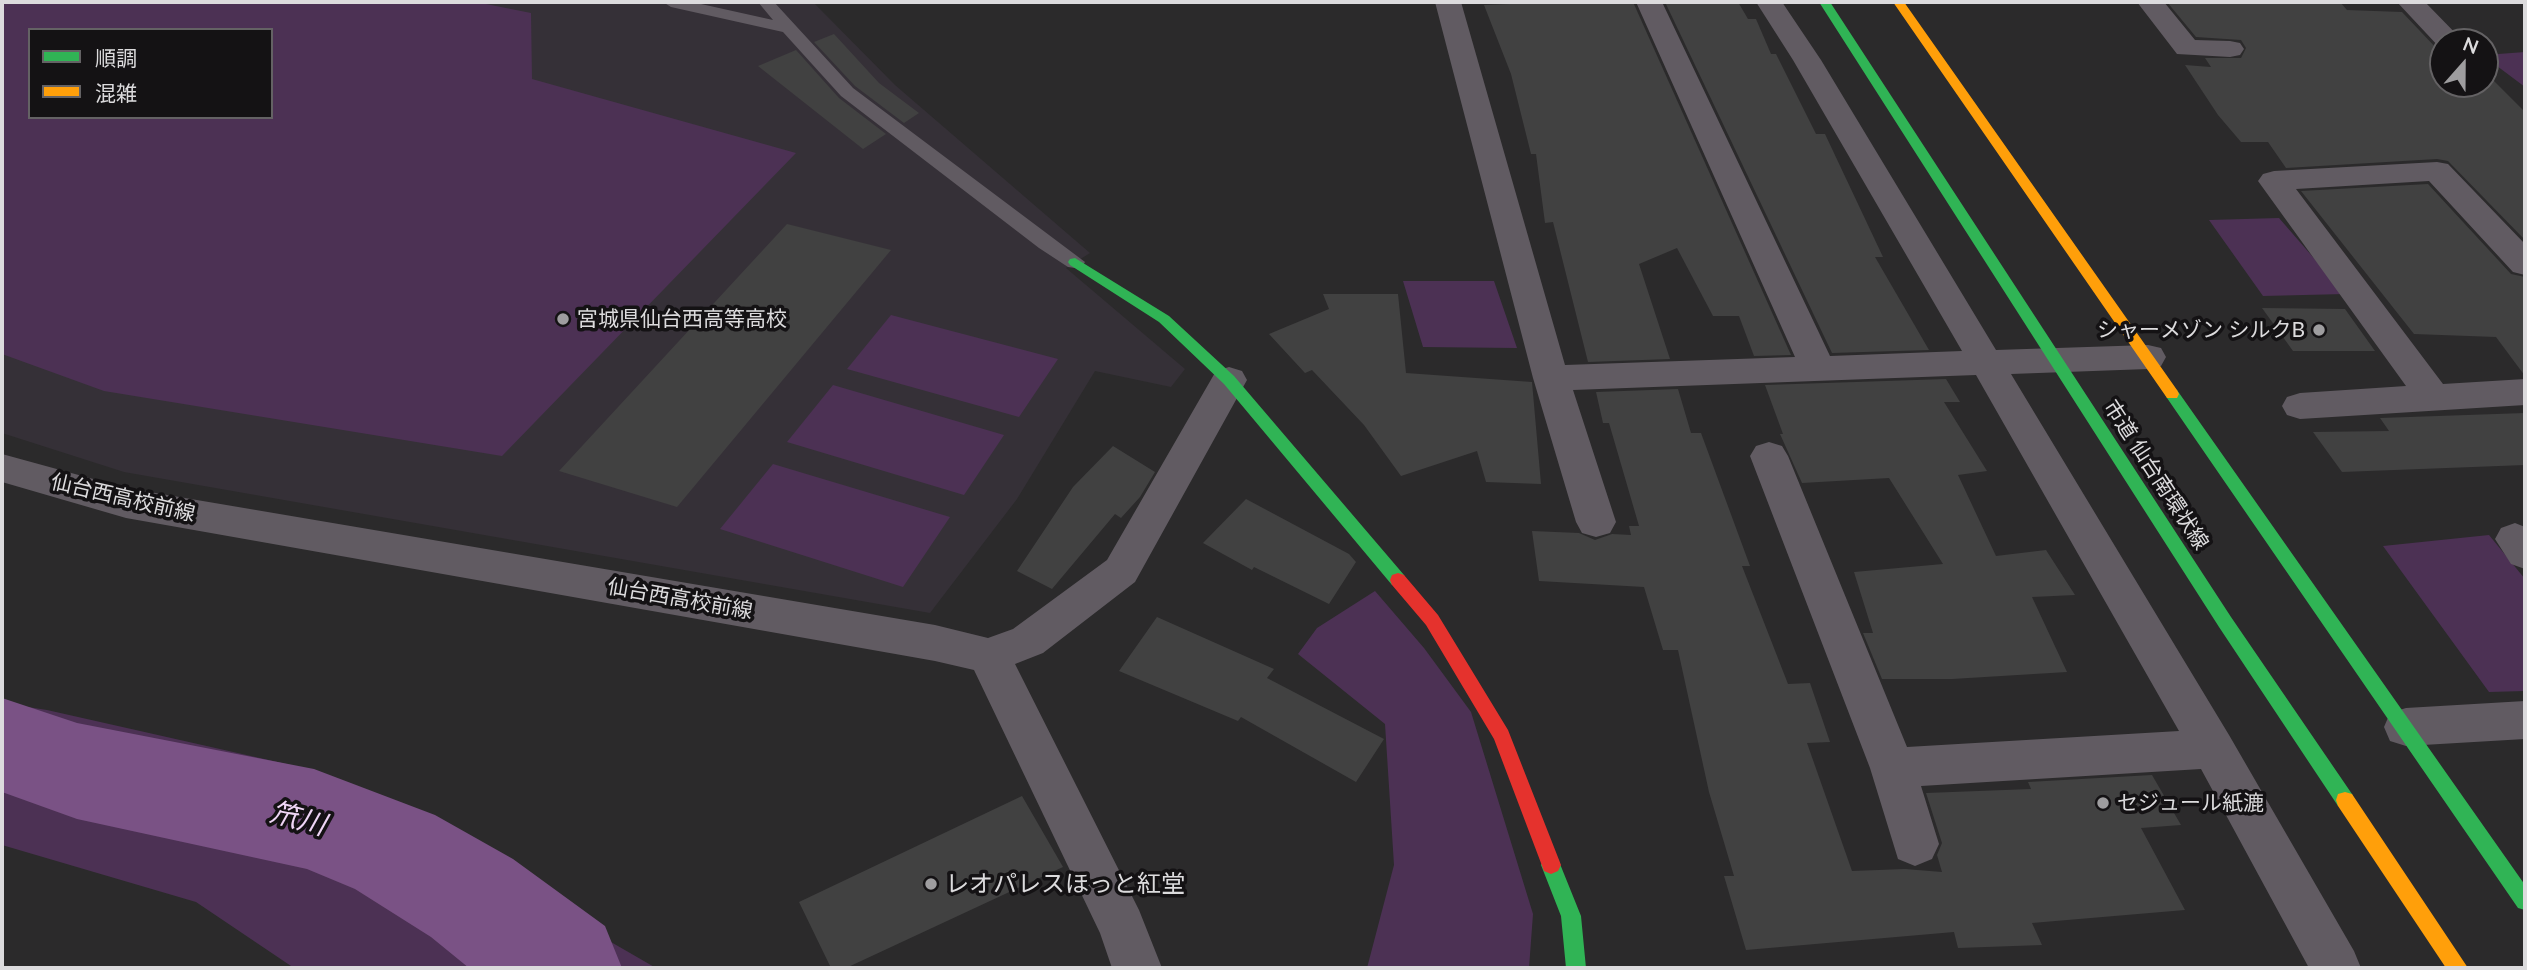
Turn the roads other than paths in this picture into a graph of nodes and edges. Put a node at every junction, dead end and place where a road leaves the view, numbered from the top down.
1 (671, 2) edge
2 (766, 2) edge
3 (1448, 2) edge
4 (1649, 2) edge
5 (1769, 2) edge
6 (1824, 2) edge
7 (1899, 2) edge
8 (2150, 2) edge
9 (2410, 2) edge
10 (789, 27) junction
11 (2436, 28) edge
12 (2429, 42) edge
13 (2409, 43) dead end
14 (2230, 49) dead end
15 (1075, 262) joint
16 (2525, 264) edge
17 (2148, 356) junction
18 (2057, 359) junction
19 (1985, 360) junction
20 (1817, 367) junction
21 (1551, 378) junction
22 (1229, 380) junction
23 (2525, 392) edge
24 (2434, 398) junction
25 (2300, 406) dead end
26 (1769, 456) dead end
27 (2, 468) edge
28 (1596, 522) dead end
29 (989, 656) junction
30 (2525, 720) edge
31 (2406, 727) junction
32 (2213, 748) junction
33 (1893, 768) junction
34 (1915, 844) dead end
35 (2525, 901) edge
36 (1137, 968) edge
37 (1576, 968) edge
38 (2336, 968) edge
39 (2458, 968) edge

1 - 10 lane
2 - 10 lane
3 - 21 street
4 - 20 street
5 - 19 street
6 - 18 main road, 市道 仙台南環状線
7 - 17 main road
8 - 14 street
9 - 11 street
10 - 15 lane
12 - 13 street
15 - 22 main road
16 - 24 street
17 - 18 street
17 - 31 main road
18 - 19 street
18 - 39 main road, 市道 仙台南環状線
19 - 20 street
19 - 32 street
20 - 21 street
21 - 28 street
22 - 29 street
22 - 37 main road
23 - 24 street
24 - 25 street
26 - 33 street
27 - 29 street, 仙台西高校前線
29 - 36 street
30 - 31 street
31 - 35 main road
32 - 33 street
32 - 38 street
33 - 34 street

